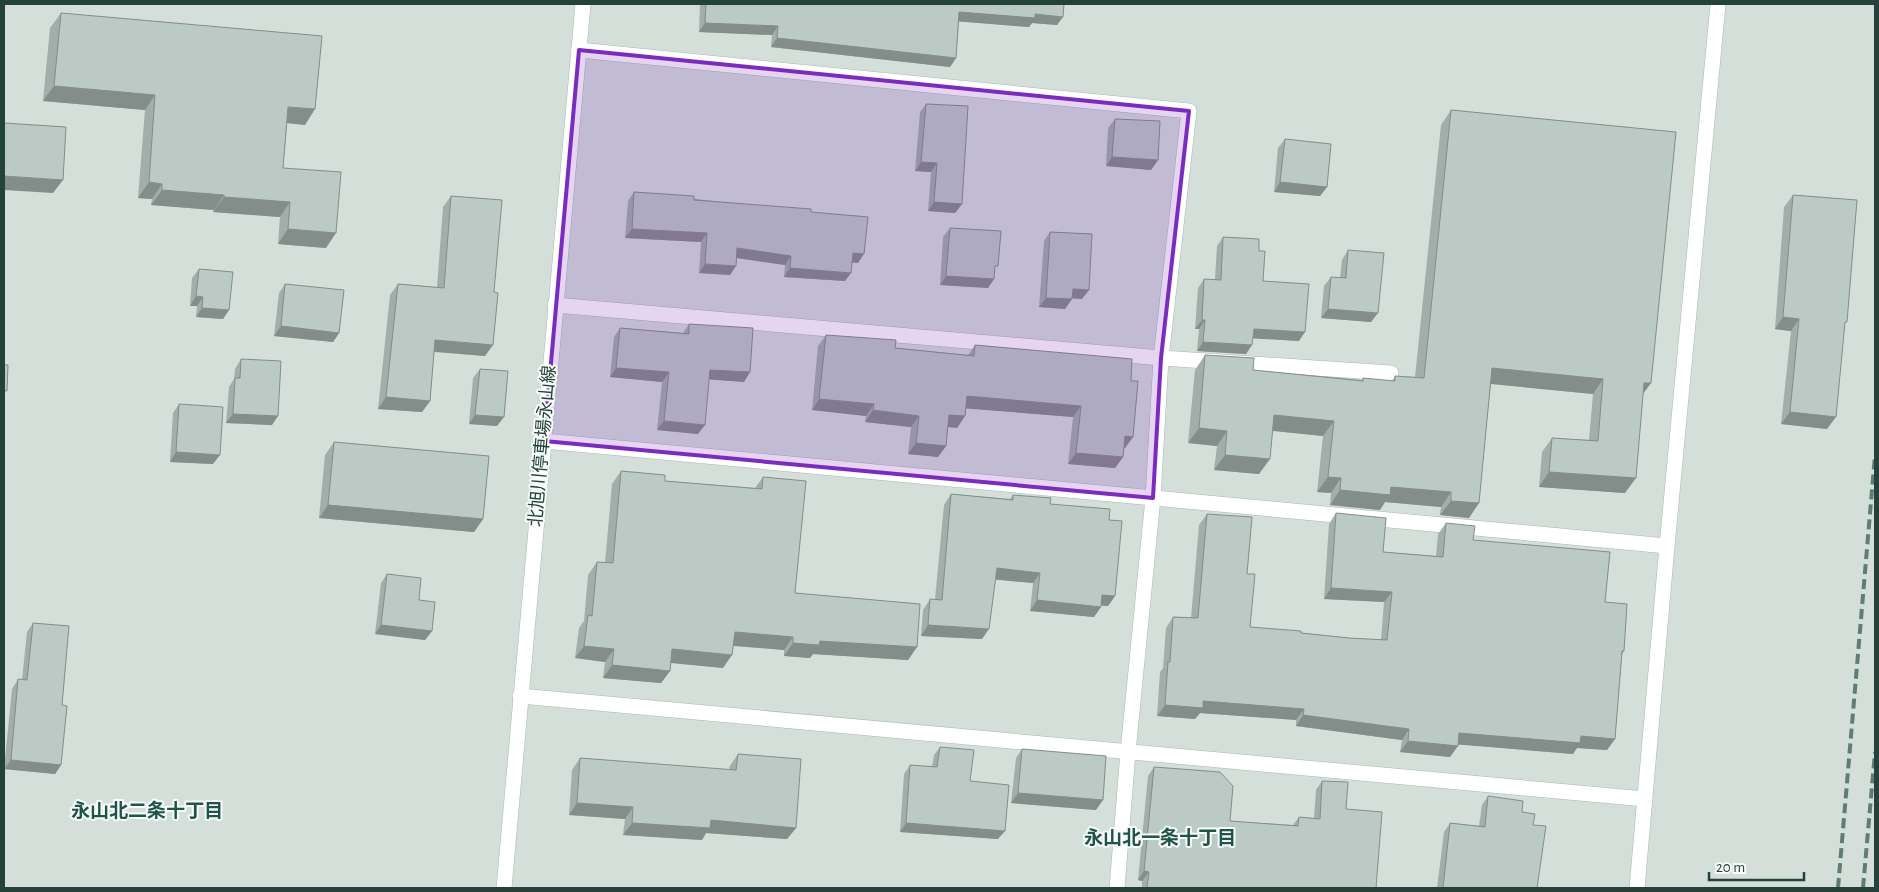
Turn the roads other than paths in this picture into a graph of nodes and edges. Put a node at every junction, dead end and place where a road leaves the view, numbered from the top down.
1 (583, 4) edge
2 (1718, 4) edge
3 (579, 50) junction
4 (555, 306) junction
5 (1161, 358) junction
6 (1391, 373) dead end
7 (544, 441) junction
8 (1154, 498) junction
9 (1667, 546) junction
10 (520, 696) junction
11 (1128, 752) junction
12 (1645, 799) junction
13 (504, 888) edge
14 (1117, 888) edge
15 (1637, 888) edge

1 - 3 street, 北旭川停車場永山線
2 - 9 street
3 - 4 street, 北旭川停車場永山線
3 - 5 street
4 - 5 street
4 - 7 street, 北旭川停車場永山線
5 - 6 street
5 - 8 street
7 - 8 street
7 - 10 street, 北旭川停車場永山線
8 - 9 street
8 - 11 street
9 - 12 street
10 - 11 street
10 - 13 street, 北旭川停車場永山線
11 - 12 street
11 - 14 street
12 - 15 street

